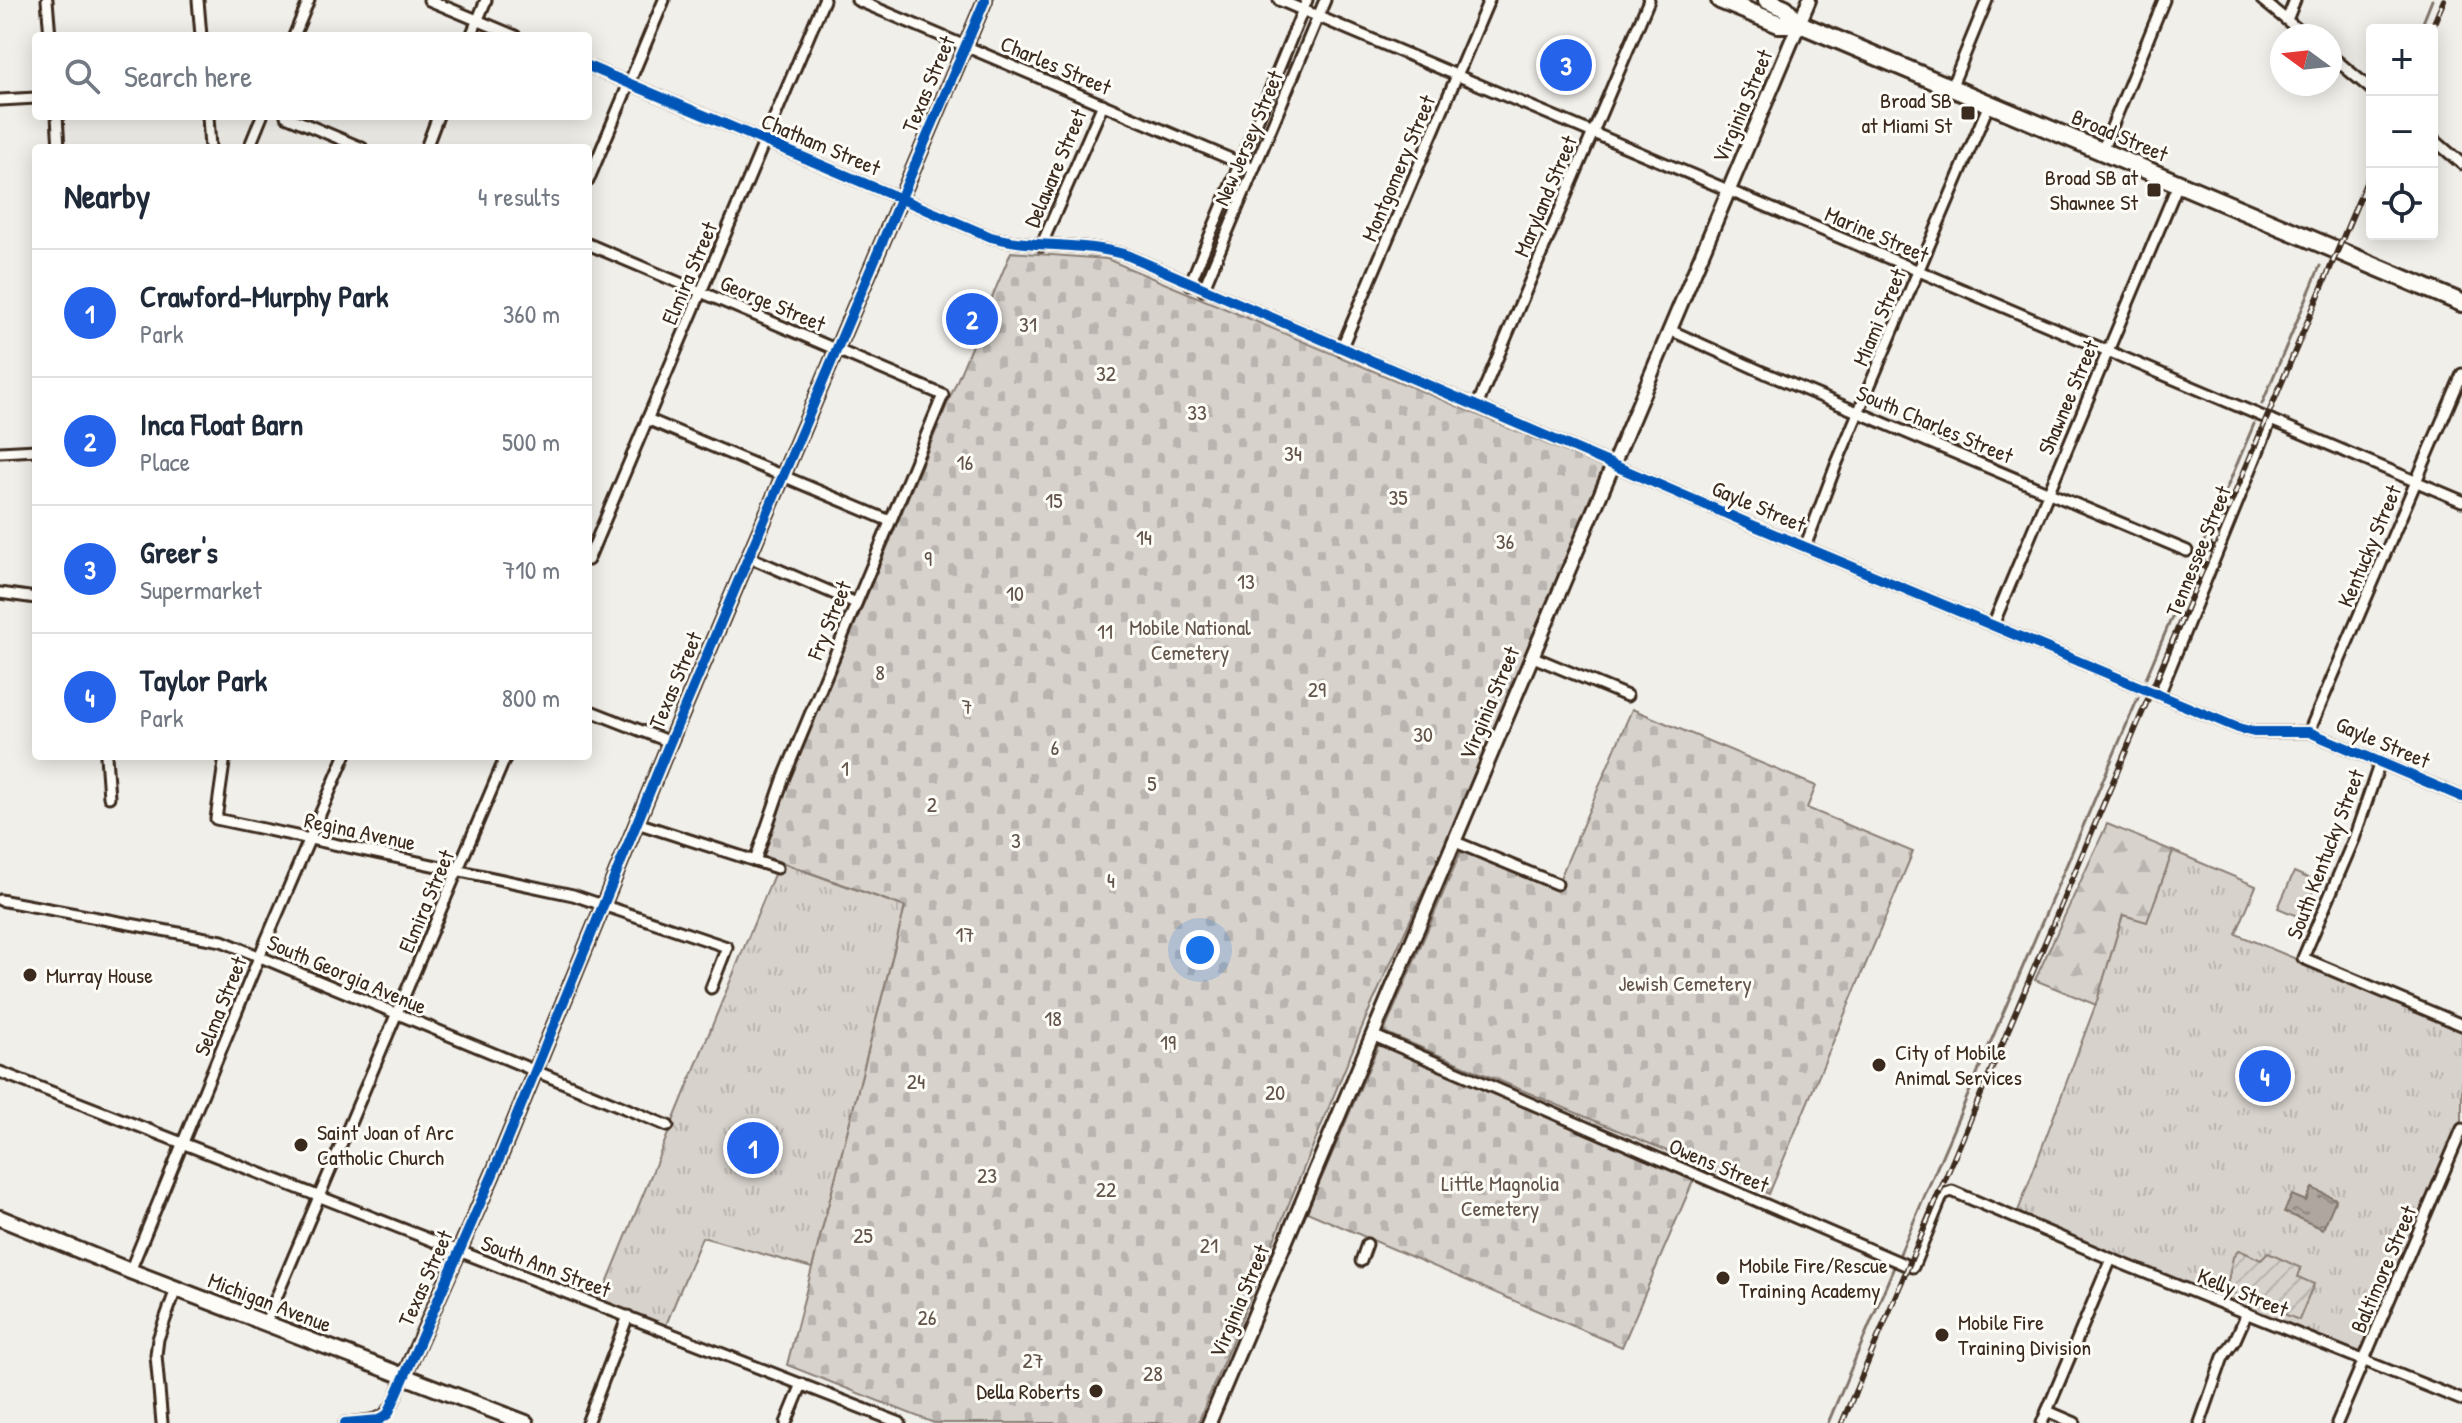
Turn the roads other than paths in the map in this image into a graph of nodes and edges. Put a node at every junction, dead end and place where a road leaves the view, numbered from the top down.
1 (47, 0) edge
2 (198, 0) edge
3 (309, 0) edge
4 (429, 0) edge
5 (486, 0) edge
6 (664, 0) edge
7 (824, 0) edge
8 (857, 0) edge
9 (985, 0) edge
10 (1279, 0) edge
11 (1325, 0) edge
12 (1489, 0) edge
13 (1649, 0) edge
14 (1720, 0) edge
15 (1767, 0) edge
16 (1809, 0) edge
17 (1987, 0) edge
18 (2164, 0) edge
19 (2262, 0) edge
20 (2295, 0) edge
21 (1305, 5) edge
22 (1318, 16) junction
23 (477, 20) junction
24 (2287, 20) junction
25 (1800, 24) junction
26 (2292, 24) edge
27 (50, 32) edge
28 (201, 32) edge
29 (296, 32) edge
30 (472, 32) edge
31 (506, 32) edge
32 (966, 46) junction
33 (2342, 65) edge
34 (592, 68) edge
35 (1457, 75) junction
36 (629, 83) junction
37 (2366, 85) edge
38 (1951, 88) junction
39 (32, 98) edge
40 (0, 100) edge
41 (1103, 104) junction
42 (1989, 104) junction
43 (57, 120) edge
44 (208, 120) edge
45 (260, 120) edge
46 (296, 120) edge
47 (436, 120) edge
48 (1592, 132) junction
49 (765, 142) junction
50 (2438, 143) edge
51 (59, 144) edge
52 (210, 144) edge
53 (251, 144) edge
54 (352, 144) edge
55 (428, 144) edge
56 (2102, 151) junction
57 (1240, 163) junction
58 (2462, 164) edge
59 (1254, 169) junction
60 (592, 171) edge
61 (2178, 184) junction
62 (1727, 190) junction
63 (901, 199) junction
64 (592, 246) edge
65 (1041, 246) junction
66 (1918, 271) junction
67 (1190, 284) junction
68 (1203, 290) junction
69 (701, 292) junction
70 (2462, 303) edge
71 (1670, 330) junction
72 (1341, 349) junction
73 (837, 350) junction
74 (2107, 351) junction
75 (2462, 374) edge
76 (943, 395) joint
77 (1477, 406) junction
78 (1858, 412) junction
79 (647, 419) junction
80 (2271, 420) junction
81 (32, 450) edge
82 (0, 452) edge
83 (1613, 465) junction
84 (784, 476) junction
85 (2416, 481) junction
86 (2049, 491) junction
87 (2462, 501) edge
88 (890, 521) junction
89 (1805, 547) junction
90 (592, 550) edge
91 (2187, 551) dead end
92 (749, 557) junction
93 (0, 593) edge
94 (32, 597) edge
95 (856, 603) junction
96 (1993, 625) junction
97 (1531, 656) junction
98 (2159, 695) junction
99 (1627, 696) dead end
100 (592, 712) edge
101 (2309, 732) junction
102 (670, 742) junction
103 (106, 760) edge
104 (224, 760) edge
105 (343, 760) edge
106 (504, 760) edge
107 (2380, 762) junction
108 (109, 797) dead end
109 (2462, 797) edge
110 (637, 823) junction
111 (310, 839) junction
112 (1453, 841) junction
113 (755, 861) junction
114 (777, 868) dead end
115 (459, 870) junction
116 (1557, 884) dead end
117 (0, 900) edge
118 (602, 906) junction
119 (259, 957) junction
120 (711, 988) dead end
121 (397, 1014) junction
122 (2462, 1025) edge
123 (1372, 1035) junction
124 (0, 1072) edge
125 (534, 1072) junction
126 (668, 1126) dead end
127 (2462, 1129) edge
128 (183, 1143) junction
129 (320, 1196) junction
130 (2010, 1216) joint
131 (0, 1218) edge
132 (1367, 1244) dead end
133 (459, 1251) junction
134 (2111, 1259) junction
135 (1361, 1261) dead end
136 (130, 1271) junction
137 (176, 1289) junction
138 (2247, 1313) junction
139 (628, 1316) junction
140 (265, 1324) junction
141 (2364, 1360) junction
142 (404, 1376) junction
143 (802, 1384) junction
144 (2462, 1398) edge
145 (2047, 1411) junction
146 (518, 1421) edge
147 (162, 1423) edge
148 (345, 1423) edge
149 (587, 1423) edge
150 (786, 1423) edge
151 (900, 1423) edge
152 (1209, 1423) edge
153 (2042, 1423) edge
154 (2075, 1423) edge
155 (2200, 1423) edge
156 (2337, 1423) edge

1 - 27 street
2 - 28 street
3 - 29 street
4 - 23 street
5 - 23 street
6 - 36 street
7 - 49 street, Elmira Street
8 - 32 street, Charles Street
9 - 32 street, Texas Street
10 - 21 street, Marine Street
11 - 22 street, New Jersey Street
12 - 35 street, Montgomery Street
13 - 48 street, Maryland Street
14 - 25 main road
15 - 25 main road, Broad Street
16 - 25 street, Virginia Street
17 - 38 street
18 - 56 street
19 - 24 street
20 - 24 street
21 - 22 street, Marine Street
21 - 57 street, New Jersey Street
22 - 35 street, Marine Street
22 - 59 street, New Jersey Street
23 - 30 street
23 - 31 street
24 - 26 street
25 - 38 main road, Broad Street
25 - 62 street, Virginia Street
32 - 41 street, Charles Street
32 - 63 street, Texas Street
33 - 37 street
34 - 36 street, Chatham Street
35 - 48 street, Marine Street
35 - 72 street, Montgomery Street
36 - 49 street, Chatham Street
36 - 60 street
38 - 42 main road, Broad Street
39 - 40 street
41 - 57 street, Charles Street
41 - 65 street, Delaware Street
42 - 56 main road, Broad Street
42 - 66 street, Miami Street
43 - 51 street
44 - 52 street
45 - 53 street
46 - 54 street
47 - 55 street
48 - 62 street, Marine Street
48 - 77 street, Maryland Street
49 - 63 street, Chatham Street
49 - 69 street, Elmira Street
50 - 58 street
56 - 61 main road, Broad Street
57 - 59 street, Charles Street
57 - 67 street, New Jersey Street
59 - 68 street, New Jersey Street
61 - 70 main road, Broad Street
61 - 74 street, Shawnee Street
62 - 66 street, Marine Street
62 - 71 street, Virginia Street
63 - 65 street, Chatham Street
63 - 73 street, Texas Street
64 - 69 street, George Street
65 - 67 street, Gayle Street
66 - 74 street, Marine Street
66 - 78 street, Miami Street
67 - 68 street, Gayle Street
68 - 72 street, Gayle Street
69 - 73 street, George Street
69 - 79 street, Elmira Street
71 - 78 street, South Charles Street
71 - 83 street, Virginia Street
72 - 77 street, Gayle Street
73 - 76 street, George Street
73 - 84 street, Texas Street
74 - 80 street, Marine Street
74 - 86 street, Shawnee Street
75 - 85 street, Kentucky Street
76 - 88 street, Fry Street
77 - 83 street, Gayle Street
78 - 86 street, South Charles Street
78 - 89 street, Miami Street
79 - 84 street
79 - 90 street, Elmira Street
80 - 85 street, Marine Street
80 - 98 street, Tennessee Street
81 - 82 street
83 - 89 street, Gayle Street
83 - 97 street, Virginia Street
84 - 88 street
84 - 92 street, Texas Street
85 - 87 street, Marine Street
85 - 101 street, Kentucky Street
86 - 91 street, South Charles Street
86 - 96 street, Shawnee Street
88 - 95 street, Fry Street
89 - 96 street, Gayle Street
92 - 95 street
92 - 102 street, Texas Street
93 - 94 street
95 - 113 street, Fry Street
96 - 98 street, Gayle Street
97 - 99 street
97 - 112 street, Virginia Street
98 - 101 street, Gayle Street
100 - 102 street
101 - 107 street, Gayle Street
102 - 110 street, Texas Street
103 - 108 street
104 - 111 street, Regina Avenue
105 - 111 street, Selma Street
106 - 115 street, Elmira Street
107 - 109 street, Gayle Street
107 - 122 street, South Kentucky Street
110 - 113 street
110 - 118 street, Texas Street
111 - 115 street, Regina Avenue
111 - 119 street, Selma Street
112 - 116 street
112 - 123 street, Virginia Street
113 - 114 street
115 - 118 street, Regina Avenue
115 - 121 street, Elmira Street
117 - 119 street, South Georgia Avenue
118 - 120 street, Regina Avenue
118 - 125 street, Texas Street
119 - 121 street, South Georgia Avenue
119 - 128 street, Selma Street
121 - 125 street, South Georgia Avenue
121 - 129 street, Elmira Street
123 - 130 street, Owens Street
123 - 152 street, Virginia Street
124 - 128 street, South Ann Street
125 - 126 street, South Georgia Avenue
125 - 133 street, Texas Street
127 - 141 street, Baltimore Street
128 - 129 street, South Ann Street
128 - 136 street, Selma Street
129 - 133 street, South Ann Street
129 - 140 street, Elmira Street
130 - 134 street, Kelly Street
131 - 136 main road, Michigan Avenue
132 - 135 street
133 - 139 street, South Ann Street
133 - 142 street, Texas Street
134 - 138 street, Kelly Street
134 - 145 street
136 - 137 main road, Michigan Avenue
137 - 140 main road, Michigan Avenue
137 - 147 street
138 - 141 street, Kelly Street
138 - 155 street
139 - 143 street, South Ann Street
139 - 149 street
140 - 142 main road, Michigan Avenue
141 - 144 street, Kelly Street
141 - 156 street, Baltimore Street
142 - 146 main road, Michigan Avenue
142 - 148 street
143 - 150 street
143 - 151 street, South Ann Street
145 - 153 street
145 - 154 street

